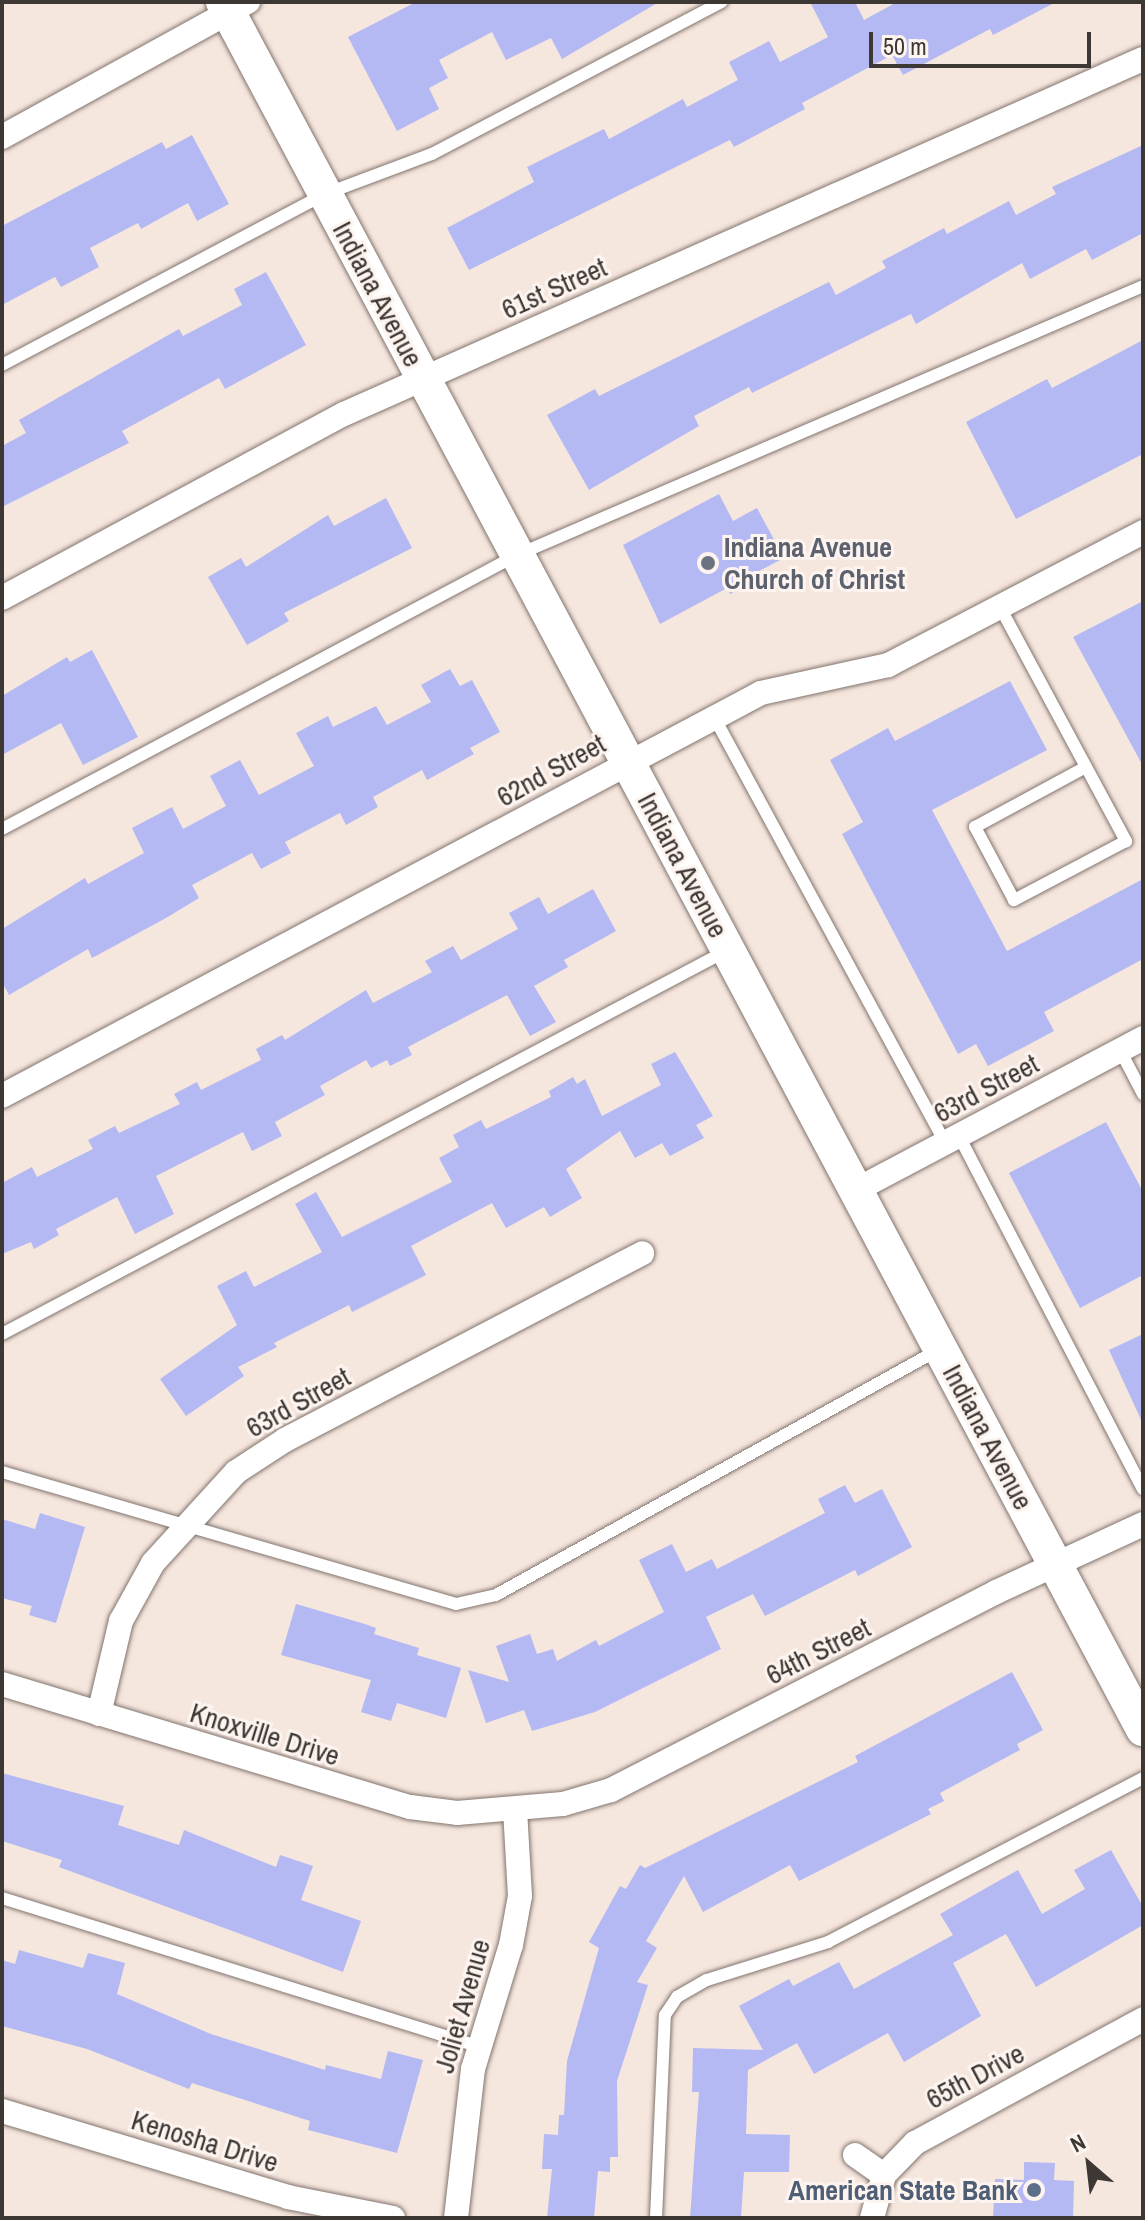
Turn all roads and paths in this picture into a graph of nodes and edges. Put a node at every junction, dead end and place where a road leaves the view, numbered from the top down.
1 (721, 2) edge
2 (233, 6) edge
3 (1143, 59) edge
4 (2, 137) edge
5 (325, 194) junction
6 (1143, 286) edge
7 (2, 365) edge
8 (424, 380) junction
9 (1143, 532) edge
10 (517, 555) junction
11 (2, 598) edge
12 (1001, 609) junction
13 (714, 717) junction
14 (628, 762) junction
15 (1086, 767) junction
16 (2, 829) edge
17 (728, 950) junction
18 (1143, 1038) edge
19 (1120, 1050) junction
20 (1143, 1094) edge
21 (2, 1096) edge
22 (952, 1140) junction
23 (856, 1190) junction
24 (642, 1253) dead end
25 (2, 1334) edge
26 (940, 1349) junction
27 (2, 1472) edge
28 (1143, 1489) edge
29 (1143, 1524) edge
30 (183, 1527) junction
31 (1056, 1565) junction
32 (2, 1684) edge
33 (99, 1714) junction
34 (1143, 1729) edge
35 (1143, 1778) edge
36 (515, 1809) junction
37 (2, 1898) edge
38 (1143, 2019) edge
39 (479, 2047) junction
40 (2, 2111) edge
41 (855, 2155) dead end
42 (884, 2175) junction
43 (393, 2218) edge
44 (456, 2218) edge
45 (656, 2218) edge
46 (872, 2218) edge

1 - 5 lane
2 - 4 street
2 - 5 main road, Indiana Avenue
3 - 8 street, 61st Street
5 - 7 lane
5 - 8 main road, Indiana Avenue
6 - 10 lane
8 - 10 main road, Indiana Avenue
8 - 11 street, 61st Street
9 - 12 street, 62nd Street
10 - 14 main road, Indiana Avenue
10 - 16 lane
12 - 13 street, 62nd Street
12 - 15 lane
13 - 14 street, 62nd Street
13 - 22 lane
14 - 17 main road, Indiana Avenue
14 - 21 street, 62nd Street
15 - 15 lane
17 - 23 main road, Indiana Avenue
17 - 25 lane
18 - 19 street, 63rd Street
19 - 20 lane
19 - 22 street, 63rd Street
22 - 23 street, 63rd Street
22 - 28 lane
23 - 26 main road, Indiana Avenue
24 - 30 street, 63rd Street
26 - 30 lane
26 - 31 main road, Indiana Avenue
27 - 30 lane
29 - 31 street, 64th Street
30 - 33 street, 63rd Street
31 - 34 main road, Indiana Avenue
31 - 36 street, 64th Street
32 - 33 street, Knoxville Drive
33 - 36 street, Knoxville Drive
35 - 45 lane
36 - 39 street, Joliet Avenue
37 - 39 lane
38 - 42 street, 65th Drive
39 - 44 street, Joliet Avenue
40 - 43 street, Kenosha Drive
41 - 42 street
42 - 46 street, 65th Drive

